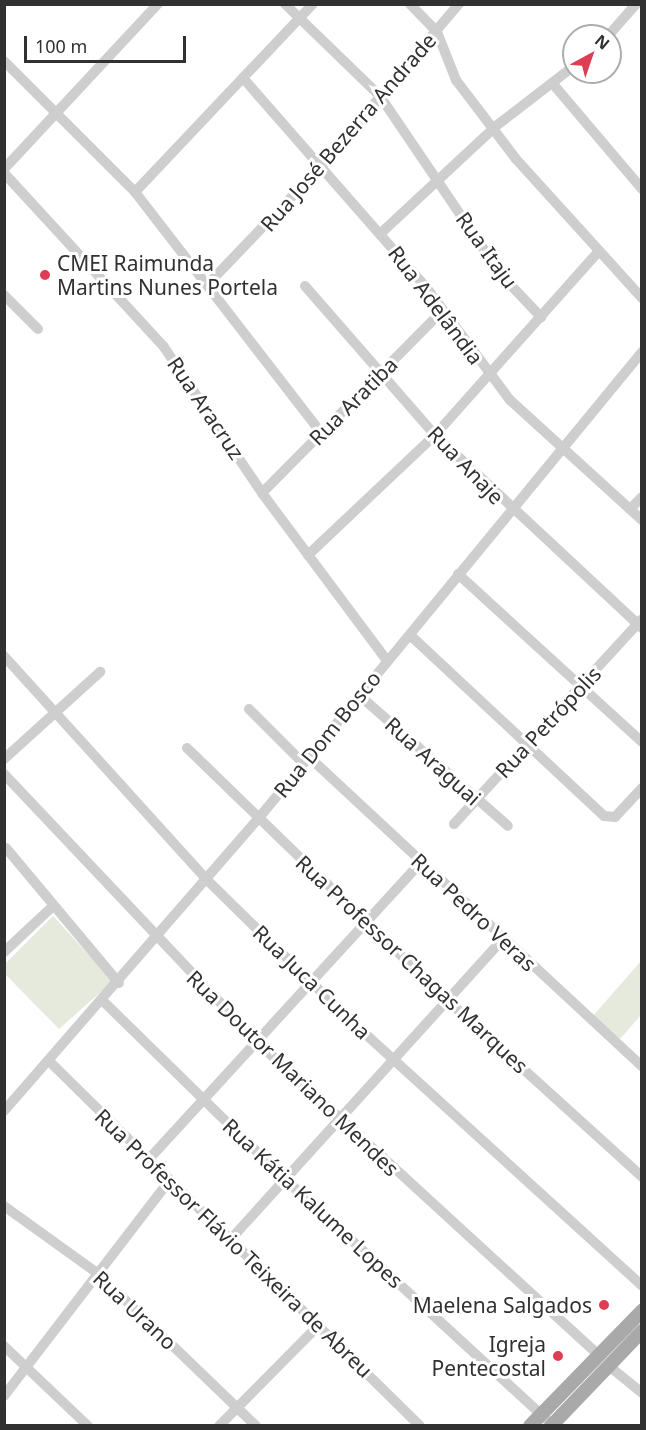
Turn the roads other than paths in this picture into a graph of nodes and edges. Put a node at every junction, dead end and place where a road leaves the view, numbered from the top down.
1 (158, 4) edge
2 (285, 4) edge
3 (313, 4) edge
4 (410, 4) edge
5 (459, 4) edge
6 (636, 4) edge
7 (300, 18) junction
8 (619, 24) edge
9 (436, 32) junction
10 (4, 61) edge
11 (562, 76) edge
12 (243, 78) junction
13 (553, 84) junction
14 (380, 96) junction
15 (57, 110) junction
16 (496, 126) junction
17 (324, 163) junction
18 (4, 171) edge
19 (642, 172) edge
20 (438, 179) junction
21 (631, 179) junction
22 (642, 189) edge
23 (135, 192) junction
24 (381, 233) junction
25 (598, 252) junction
26 (209, 283) junction
27 (305, 286) dead end
28 (4, 296) edge
29 (642, 298) edge
30 (443, 310) junction
31 (541, 316) junction
32 (38, 329) dead end
33 (640, 356) edge
34 (381, 372) junction
35 (489, 374) junction
36 (321, 433) junction
37 (435, 435) junction
38 (563, 448) junction
39 (262, 493) junction
40 (642, 496) edge
41 (630, 509) junction
42 (510, 511) junction
43 (642, 520) edge
44 (308, 555) junction
45 (458, 574) junction
46 (640, 624) edge
47 (410, 635) junction
48 (4, 656) edge
49 (387, 661) junction
50 (100, 672) dead end
51 (580, 686) junction
52 (359, 695) junction
53 (249, 709) dead end
54 (58, 710) junction
55 (642, 742) edge
56 (527, 744) junction
57 (187, 748) dead end
58 (4, 759) edge
59 (306, 759) junction
60 (4, 774) edge
61 (641, 791) edge
62 (477, 799) junction
63 (258, 819) junction
64 (454, 824) dead end
65 (508, 826) dead end
66 (6, 848) edge
67 (420, 863) junction
68 (206, 878) junction
69 (52, 907) junction
70 (367, 922) junction
71 (155, 938) junction
72 (503, 939) junction
73 (4, 952) edge
74 (312, 981) junction
75 (119, 983) junction
76 (447, 999) junction
77 (103, 1001) junction
78 (258, 1042) junction
79 (393, 1059) junction
80 (49, 1061) junction
81 (642, 1066) edge
82 (204, 1101) junction
83 (4, 1111) edge
84 (338, 1120) junction
85 (148, 1160) junction
86 (642, 1176) edge
87 (285, 1179) junction
88 (170, 1180) junction
89 (4, 1206) edge
90 (230, 1240) junction
91 (96, 1272) junction
92 (642, 1286) edge
93 (642, 1311) edge
94 (319, 1325) junction
95 (642, 1331) edge
96 (4, 1346) edge
97 (598, 1356) junction
98 (25, 1365) junction
99 (609, 1365) junction
100 (642, 1393) edge
101 (4, 1396) edge
102 (237, 1407) junction
103 (541, 1414) junction
104 (88, 1425) edge
105 (219, 1425) edge
106 (256, 1425) edge
107 (420, 1425) edge
108 (530, 1425) edge
109 (552, 1425) edge

1 - 15 street
2 - 7 street
3 - 7 street
4 - 9 street
5 - 9 street, Rua José Bezerra Andrade
6 - 8 street
7 - 12 street
7 - 14 street
9 - 14 street, Rua José Bezerra Andrade
9 - 16 street
10 - 15 street
11 - 13 street
12 - 17 street, Rua Adelândia
12 - 23 street
13 - 16 street
13 - 21 street
14 - 17 street, Rua José Bezerra Andrade
14 - 20 street
15 - 18 street
15 - 23 street
16 - 20 street
16 - 25 street
17 - 24 street, Rua Adelândia
17 - 26 street, Rua José Bezerra Andrade
18 - 39 street, Rua Aracruz
19 - 21 street
20 - 24 street
20 - 31 street, Rua Itaju
21 - 22 street
23 - 26 street
24 - 30 street, Rua Adelândia
25 - 29 street
25 - 31 street
26 - 36 street
27 - 34 street, Rua Anaje
28 - 32 street
30 - 34 street, Rua Aratiba
30 - 35 street, Rua Adelândia
31 - 35 street
33 - 38 street, Rua Dom Bosco
34 - 36 street, Rua Aratiba
34 - 37 street, Rua Anaje
35 - 37 street
35 - 38 street, Rua Adelândia
36 - 39 street, Rua Aratiba
37 - 42 street, Rua Anaje
37 - 44 street
38 - 41 street, Rua Adelândia
38 - 42 street, Rua Dom Bosco
39 - 44 street, Rua Aracruz
40 - 41 street
41 - 43 street, Rua Adelândia
42 - 45 street, Rua Dom Bosco
42 - 46 street, Rua Anaje
44 - 49 street, Rua Aracruz
45 - 47 street, Rua Dom Bosco
45 - 51 street
46 - 51 street, Rua Petrópolis
47 - 49 street, Rua Dom Bosco
47 - 56 street
48 - 54 street, Rua Juca Cunha
49 - 52 street, Rua Dom Bosco
50 - 54 street
51 - 55 street
51 - 56 street, Rua Petrópolis
52 - 59 street, Rua Dom Bosco
52 - 62 street, Rua Araguai
53 - 59 street, Rua Pedro Veras
54 - 58 street
54 - 68 street, Rua Juca Cunha
56 - 61 street
56 - 62 street, Rua Petrópolis
57 - 63 street, Rua Professor Chagas Marques
59 - 63 street, Rua Dom Bosco
59 - 67 street, Rua Pedro Veras
60 - 71 street, Rua Doutor Mariano Mendes
62 - 64 street, Rua Petrópolis
62 - 65 street, Rua Araguai
63 - 68 street, Rua Dom Bosco
63 - 70 street, Rua Professor Chagas Marques
66 - 69 street
67 - 70 street
67 - 72 street, Rua Pedro Veras
68 - 71 street, Rua Dom Bosco
68 - 74 street, Rua Juca Cunha
69 - 73 street
69 - 75 street
70 - 74 street
70 - 76 street, Rua Professor Chagas Marques
71 - 75 street, Rua Dom Bosco
71 - 78 street, Rua Doutor Mariano Mendes
72 - 76 street
72 - 81 street, Rua Pedro Veras
74 - 78 street
74 - 79 street, Rua Juca Cunha
75 - 77 street, Rua Dom Bosco
76 - 79 street
76 - 86 street, Rua Professor Chagas Marques
77 - 80 street, Rua Dom Bosco
77 - 82 street, Rua Kátia Kalume Lopes
78 - 82 street
78 - 84 street, Rua Doutor Mariano Mendes
79 - 84 street
79 - 92 street, Rua Juca Cunha
80 - 83 street, Rua Dom Bosco
80 - 85 street, Rua Professor Flávio Teixeira de Abreu
82 - 85 street
82 - 87 street, Rua Kátia Kalume Lopes
84 - 87 street
84 - 97 street, Rua Doutor Mariano Mendes
85 - 88 street, Rua Professor Flávio Teixeira de Abreu
87 - 90 street
87 - 103 street, Rua Kátia Kalume Lopes
88 - 90 street, Rua Professor Flávio Teixeira de Abreu
88 - 91 street
89 - 91 street, Rua Urano
90 - 94 street, Rua Professor Flávio Teixeira de Abreu
91 - 98 street
91 - 102 street, Rua Urano
93 - 97 main road
94 - 102 street
94 - 107 street, Rua Professor Flávio Teixeira de Abreu
95 - 99 main road
96 - 98 street
97 - 103 main road
98 - 101 street
98 - 104 street
99 - 100 street
99 - 109 main road
102 - 105 street
102 - 106 street, Rua Urano
103 - 108 main road
103 - 109 street, Rua Kátia Kalume Lopes

